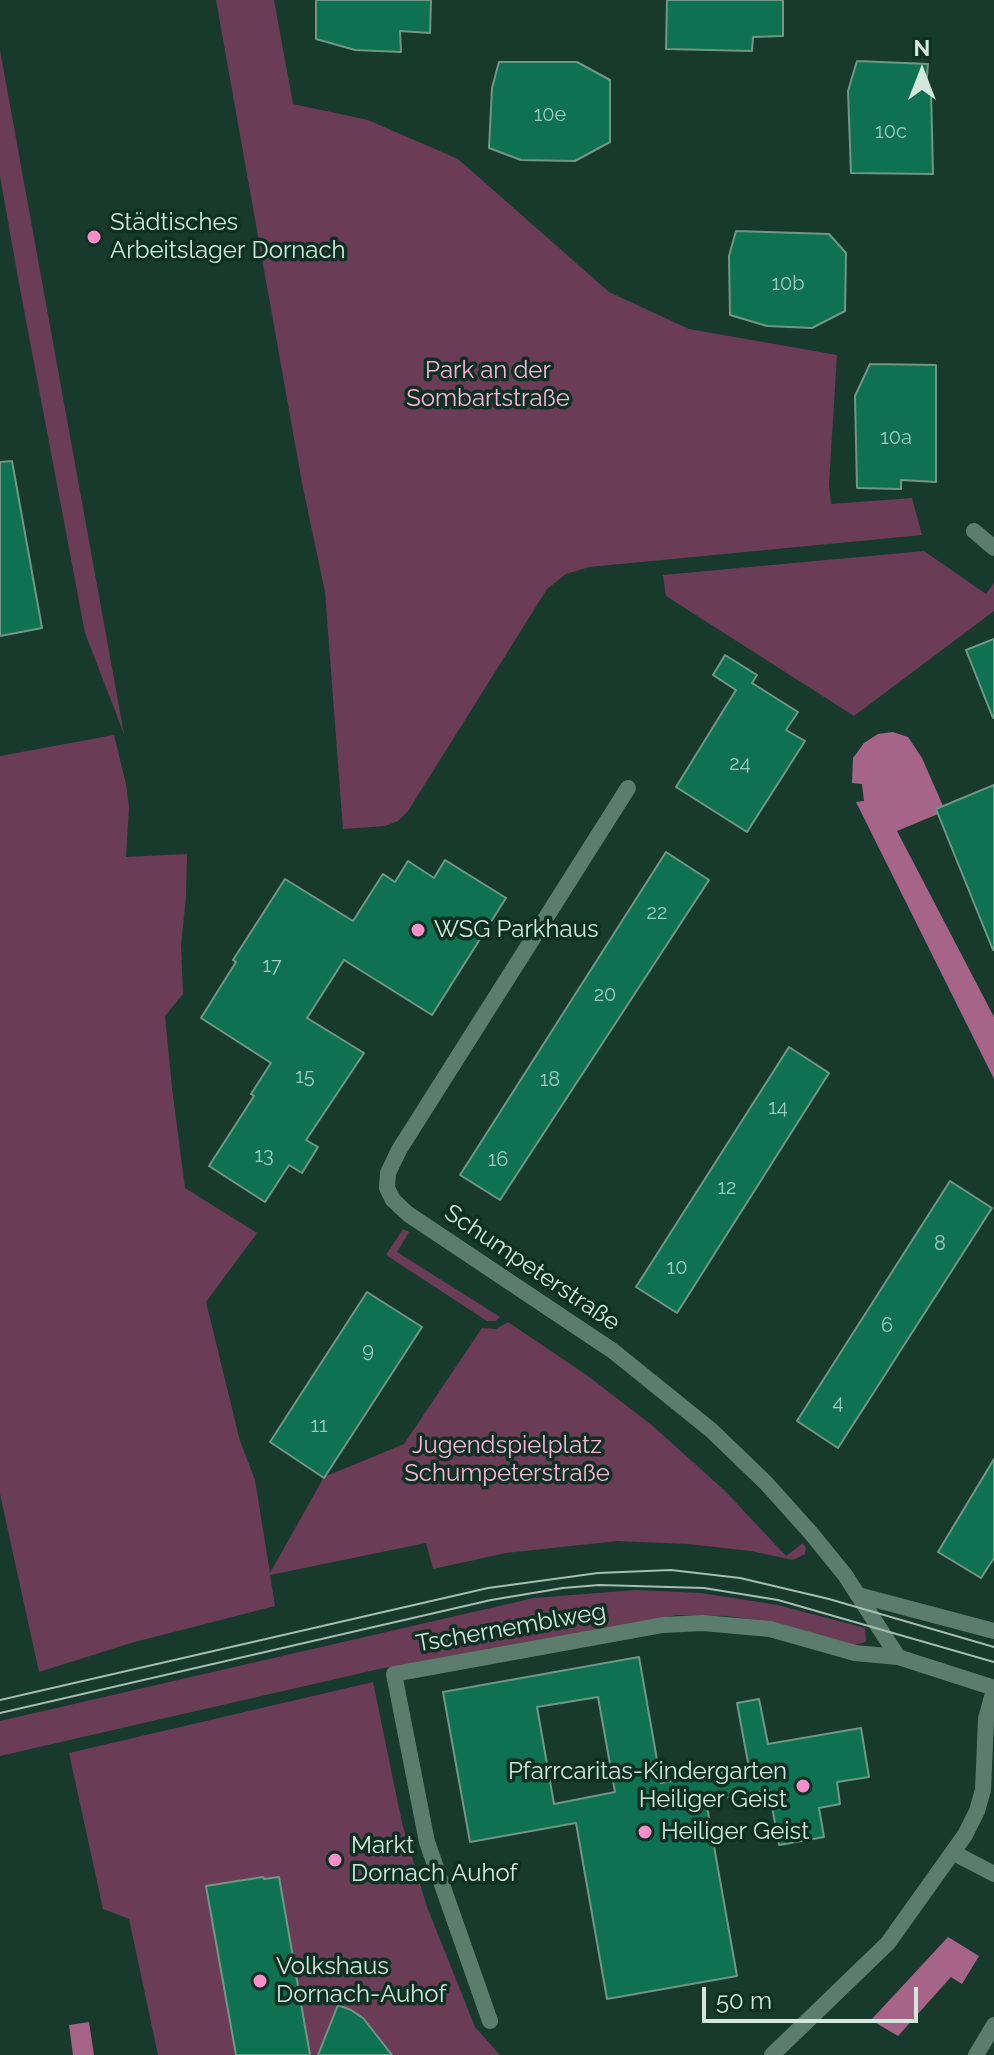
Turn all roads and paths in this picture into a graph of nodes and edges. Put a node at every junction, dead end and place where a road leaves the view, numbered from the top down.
1 (974, 531) dead end
2 (994, 548) edge
3 (628, 788) dead end
4 (858, 1595) junction
5 (994, 1631) edge
6 (898, 1657) junction
7 (994, 1689) edge
8 (954, 1853) junction
9 (994, 1874) edge
10 (490, 2021) dead end
11 (994, 2025) edge
12 (772, 2055) edge
13 (976, 2055) edge

1 - 2 street
3 - 4 street, Schumpeterstraße
4 - 5 street
4 - 6 street, Schumpeterstraße
6 - 7 street
6 - 10 street, Tschernemblweg
7 - 8 street
8 - 9 street
8 - 12 street
11 - 13 street

